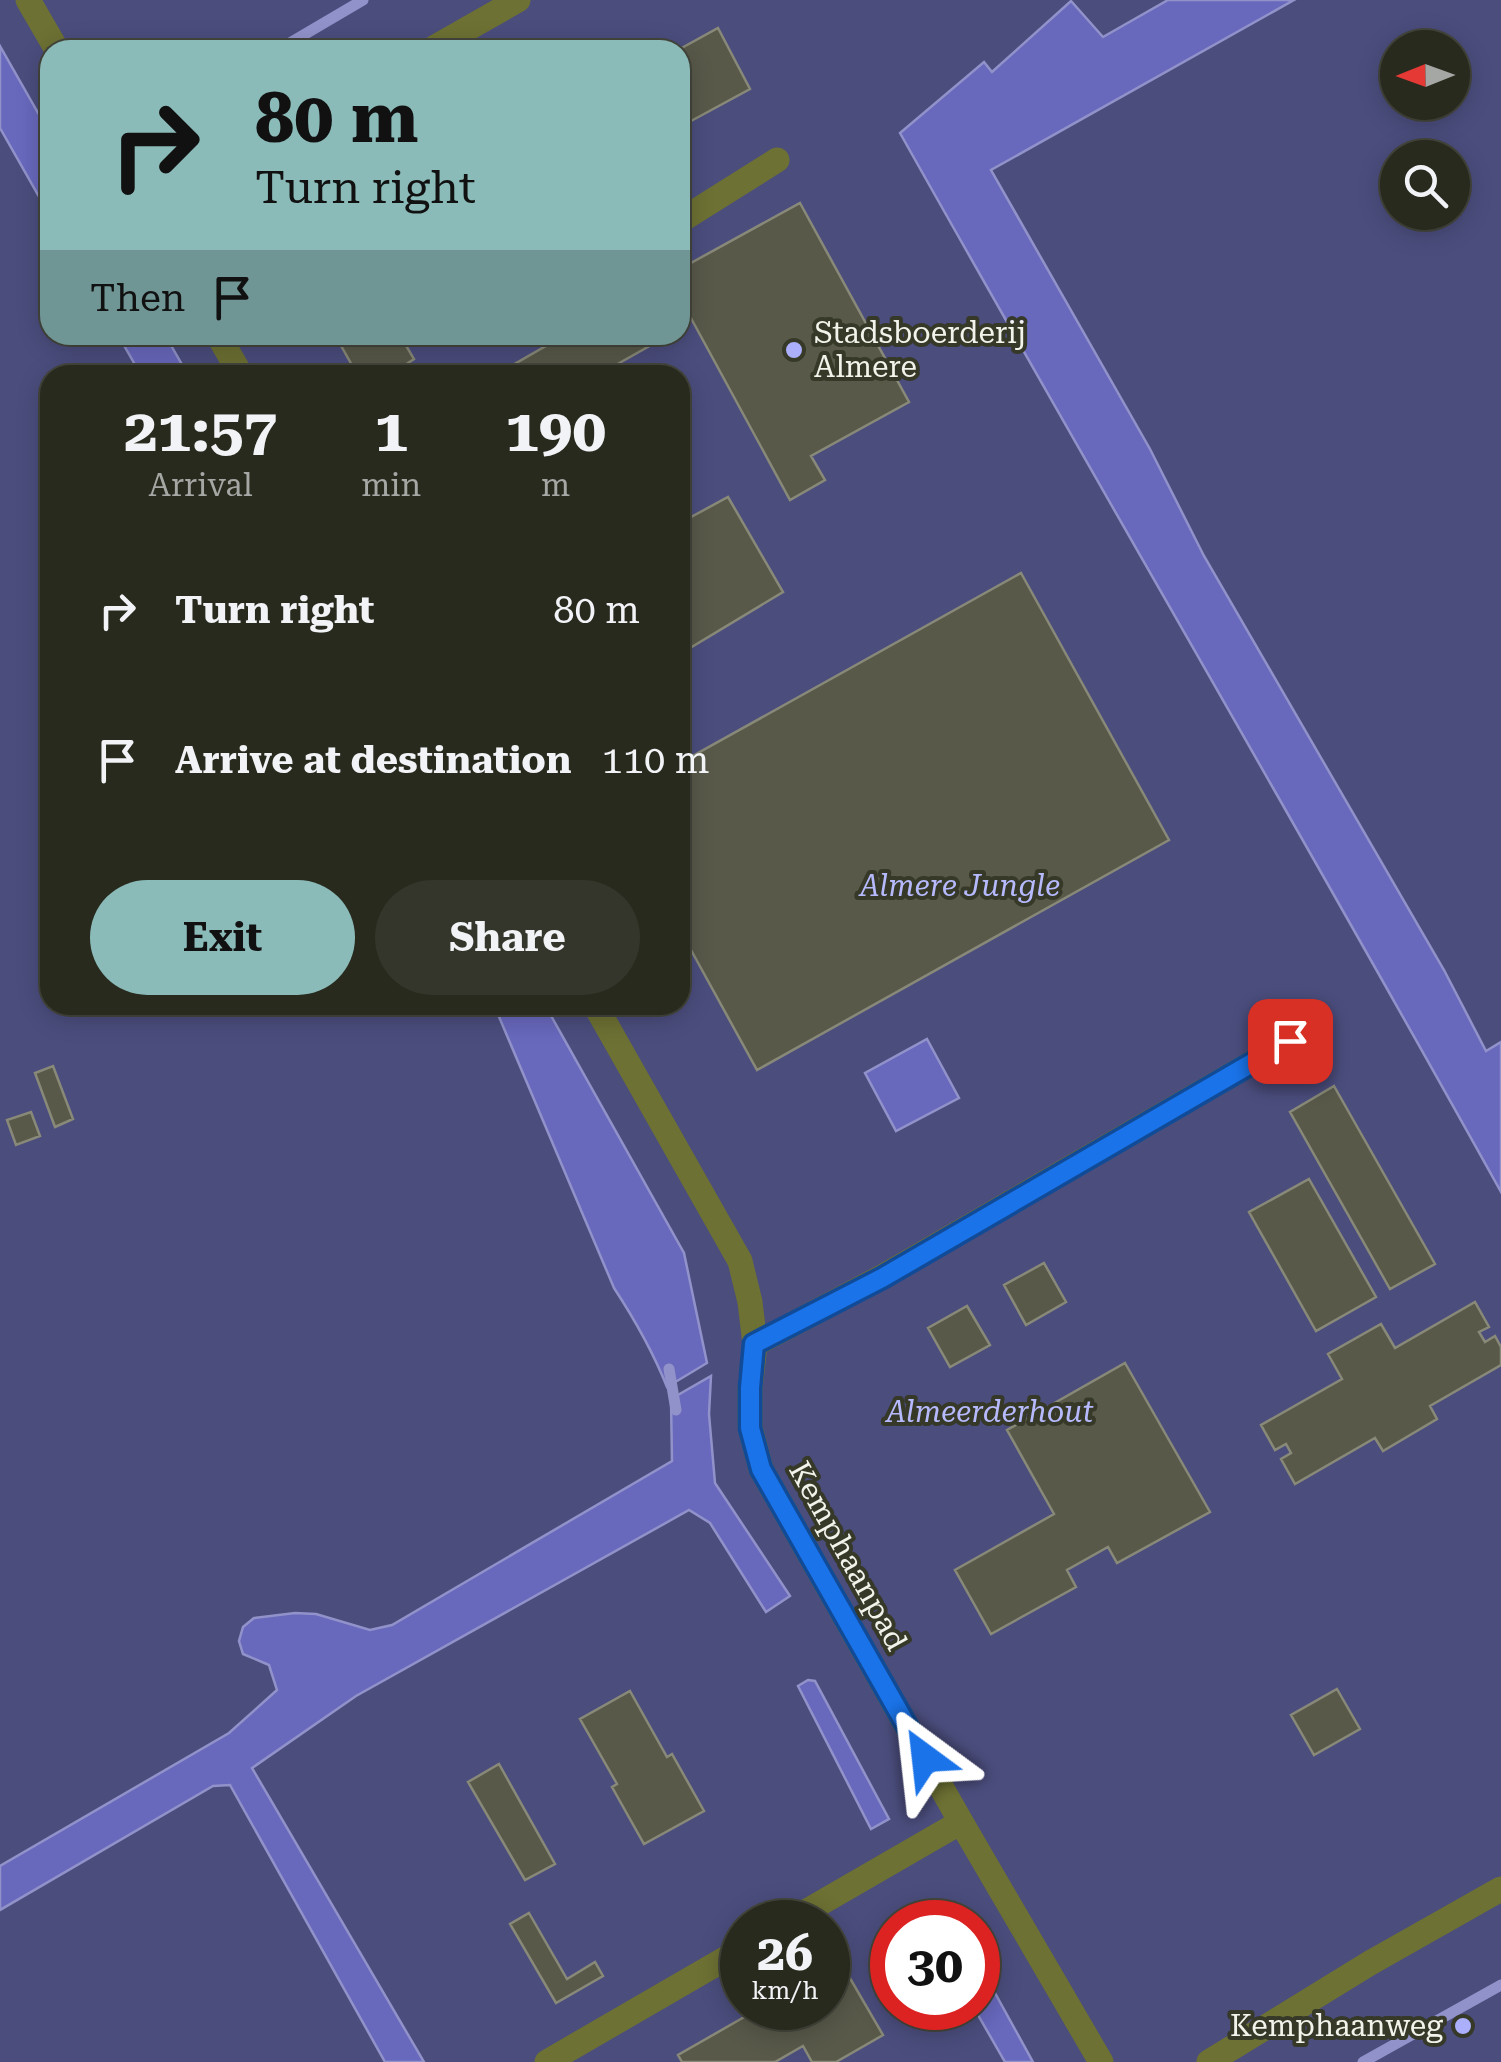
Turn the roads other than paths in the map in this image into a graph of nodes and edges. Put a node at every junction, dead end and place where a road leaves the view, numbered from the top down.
1 (28, 0) edge
2 (518, 0) edge
3 (51, 40) edge
4 (448, 40) edge
5 (777, 160) dead end
6 (690, 215) edge
7 (601, 1015) edge
8 (1290, 1041) dead end
9 (754, 1344) junction
10 (961, 1822) junction
11 (1501, 1889) edge
12 (826, 1900) edge
13 (720, 1962) edge
14 (546, 2062) edge
15 (1100, 2062) edge
16 (1209, 2062) edge

1 - 3 street
2 - 4 street
5 - 6 street
7 - 9 street, Kemphaanpad
8 - 9 street
9 - 10 street, Kemphaanpad
10 - 12 street
10 - 15 street, Kemphaanpad
11 - 16 street
13 - 14 street

